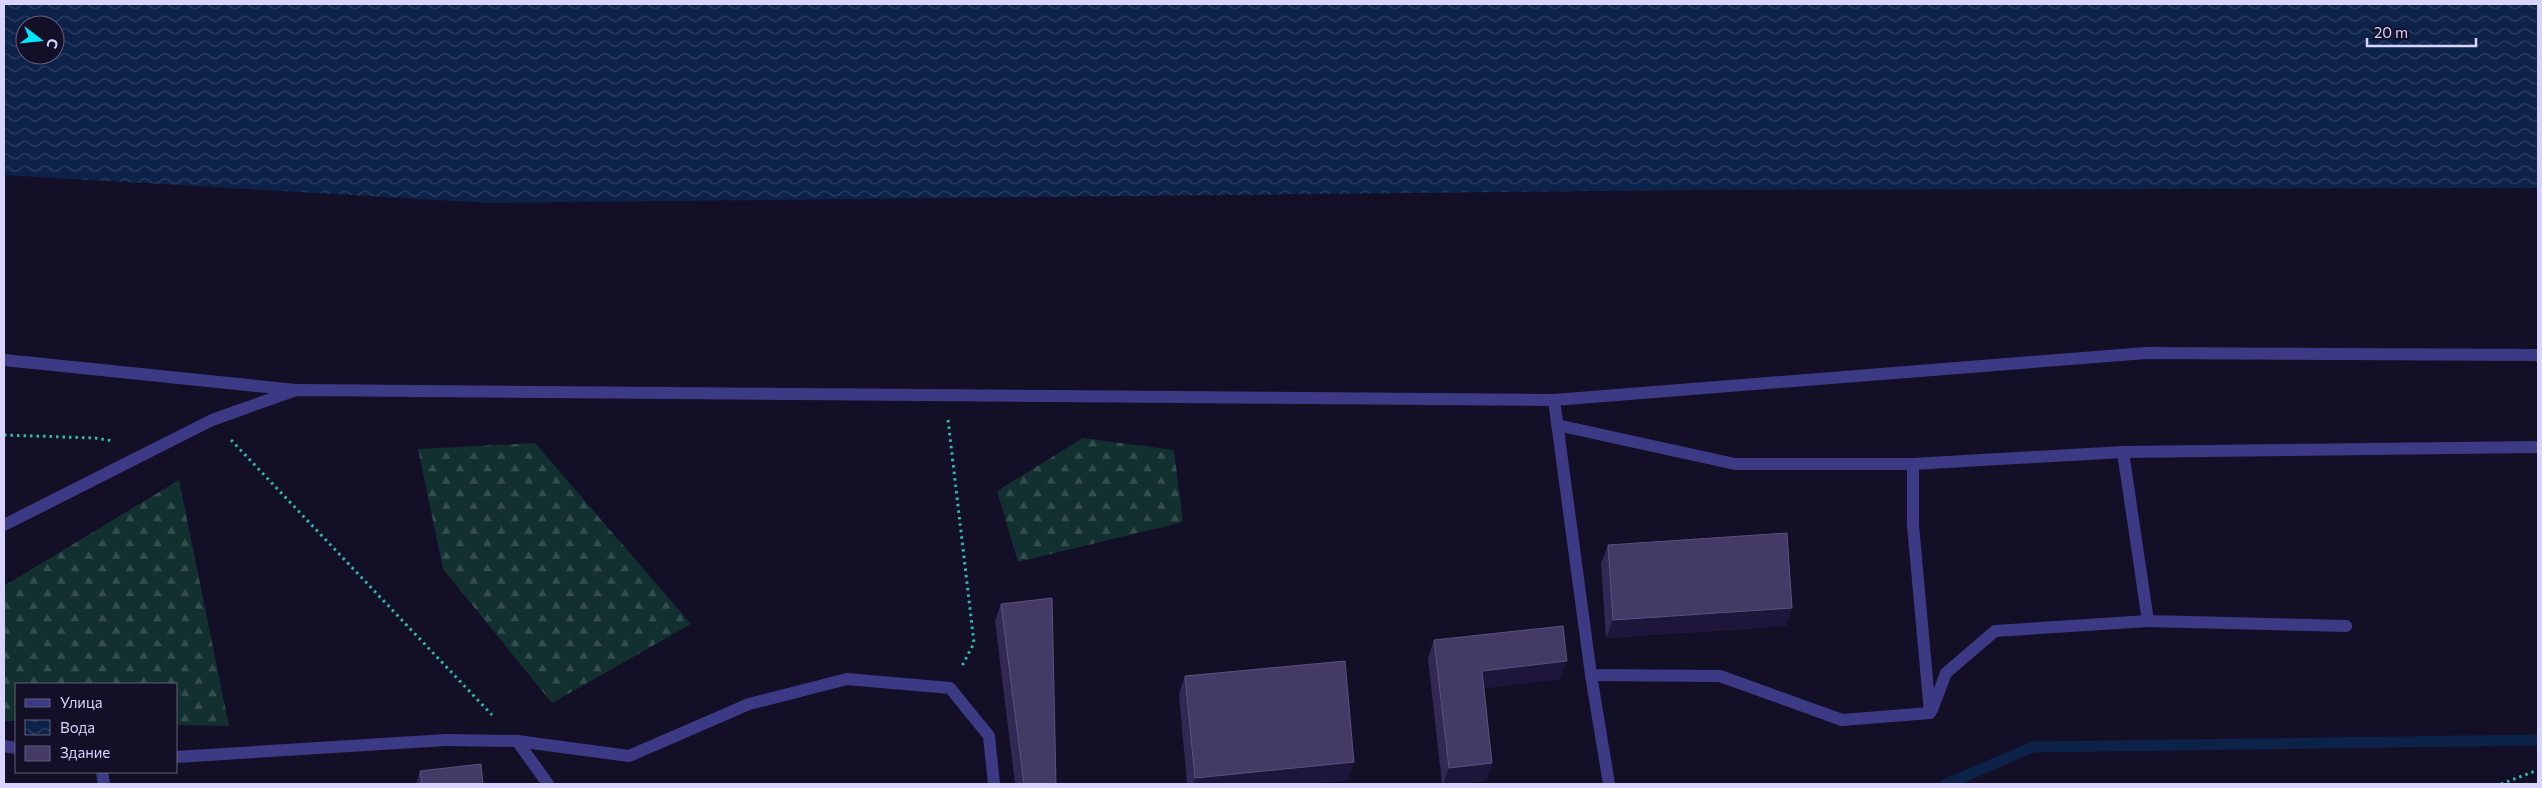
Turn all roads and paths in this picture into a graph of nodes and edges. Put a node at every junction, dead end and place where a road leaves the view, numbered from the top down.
1 (2538, 355) edge
2 (4, 360) edge
3 (296, 390) junction
4 (945, 394) junction
5 (1554, 400) junction
6 (212, 420) junction
7 (1557, 425) junction
8 (4, 435) edge
9 (2538, 447) edge
10 (157, 448) junction
11 (2123, 452) junction
12 (1913, 464) junction
13 (4, 525) edge
14 (2148, 621) junction
15 (2346, 626) dead end
16 (1591, 675) junction
17 (950, 688) junction
18 (1930, 713) junction
19 (517, 740) junction
20 (178, 757) edge
21 (2538, 770) edge
22 (548, 784) edge
23 (994, 784) edge
24 (1609, 784) edge
25 (2501, 784) edge

1 - 5 street
2 - 3 street
3 - 4 street
3 - 6 street
4 - 5 street
4 - 17 path
5 - 7 street
6 - 10 street
6 - 19 path
7 - 12 street
7 - 16 street
8 - 10 path
9 - 11 street
10 - 13 street
11 - 12 street
11 - 14 street
12 - 18 street
14 - 15 street
14 - 18 street
16 - 18 street
16 - 24 street
17 - 19 street
17 - 23 street
19 - 20 street
19 - 22 street
21 - 25 path

